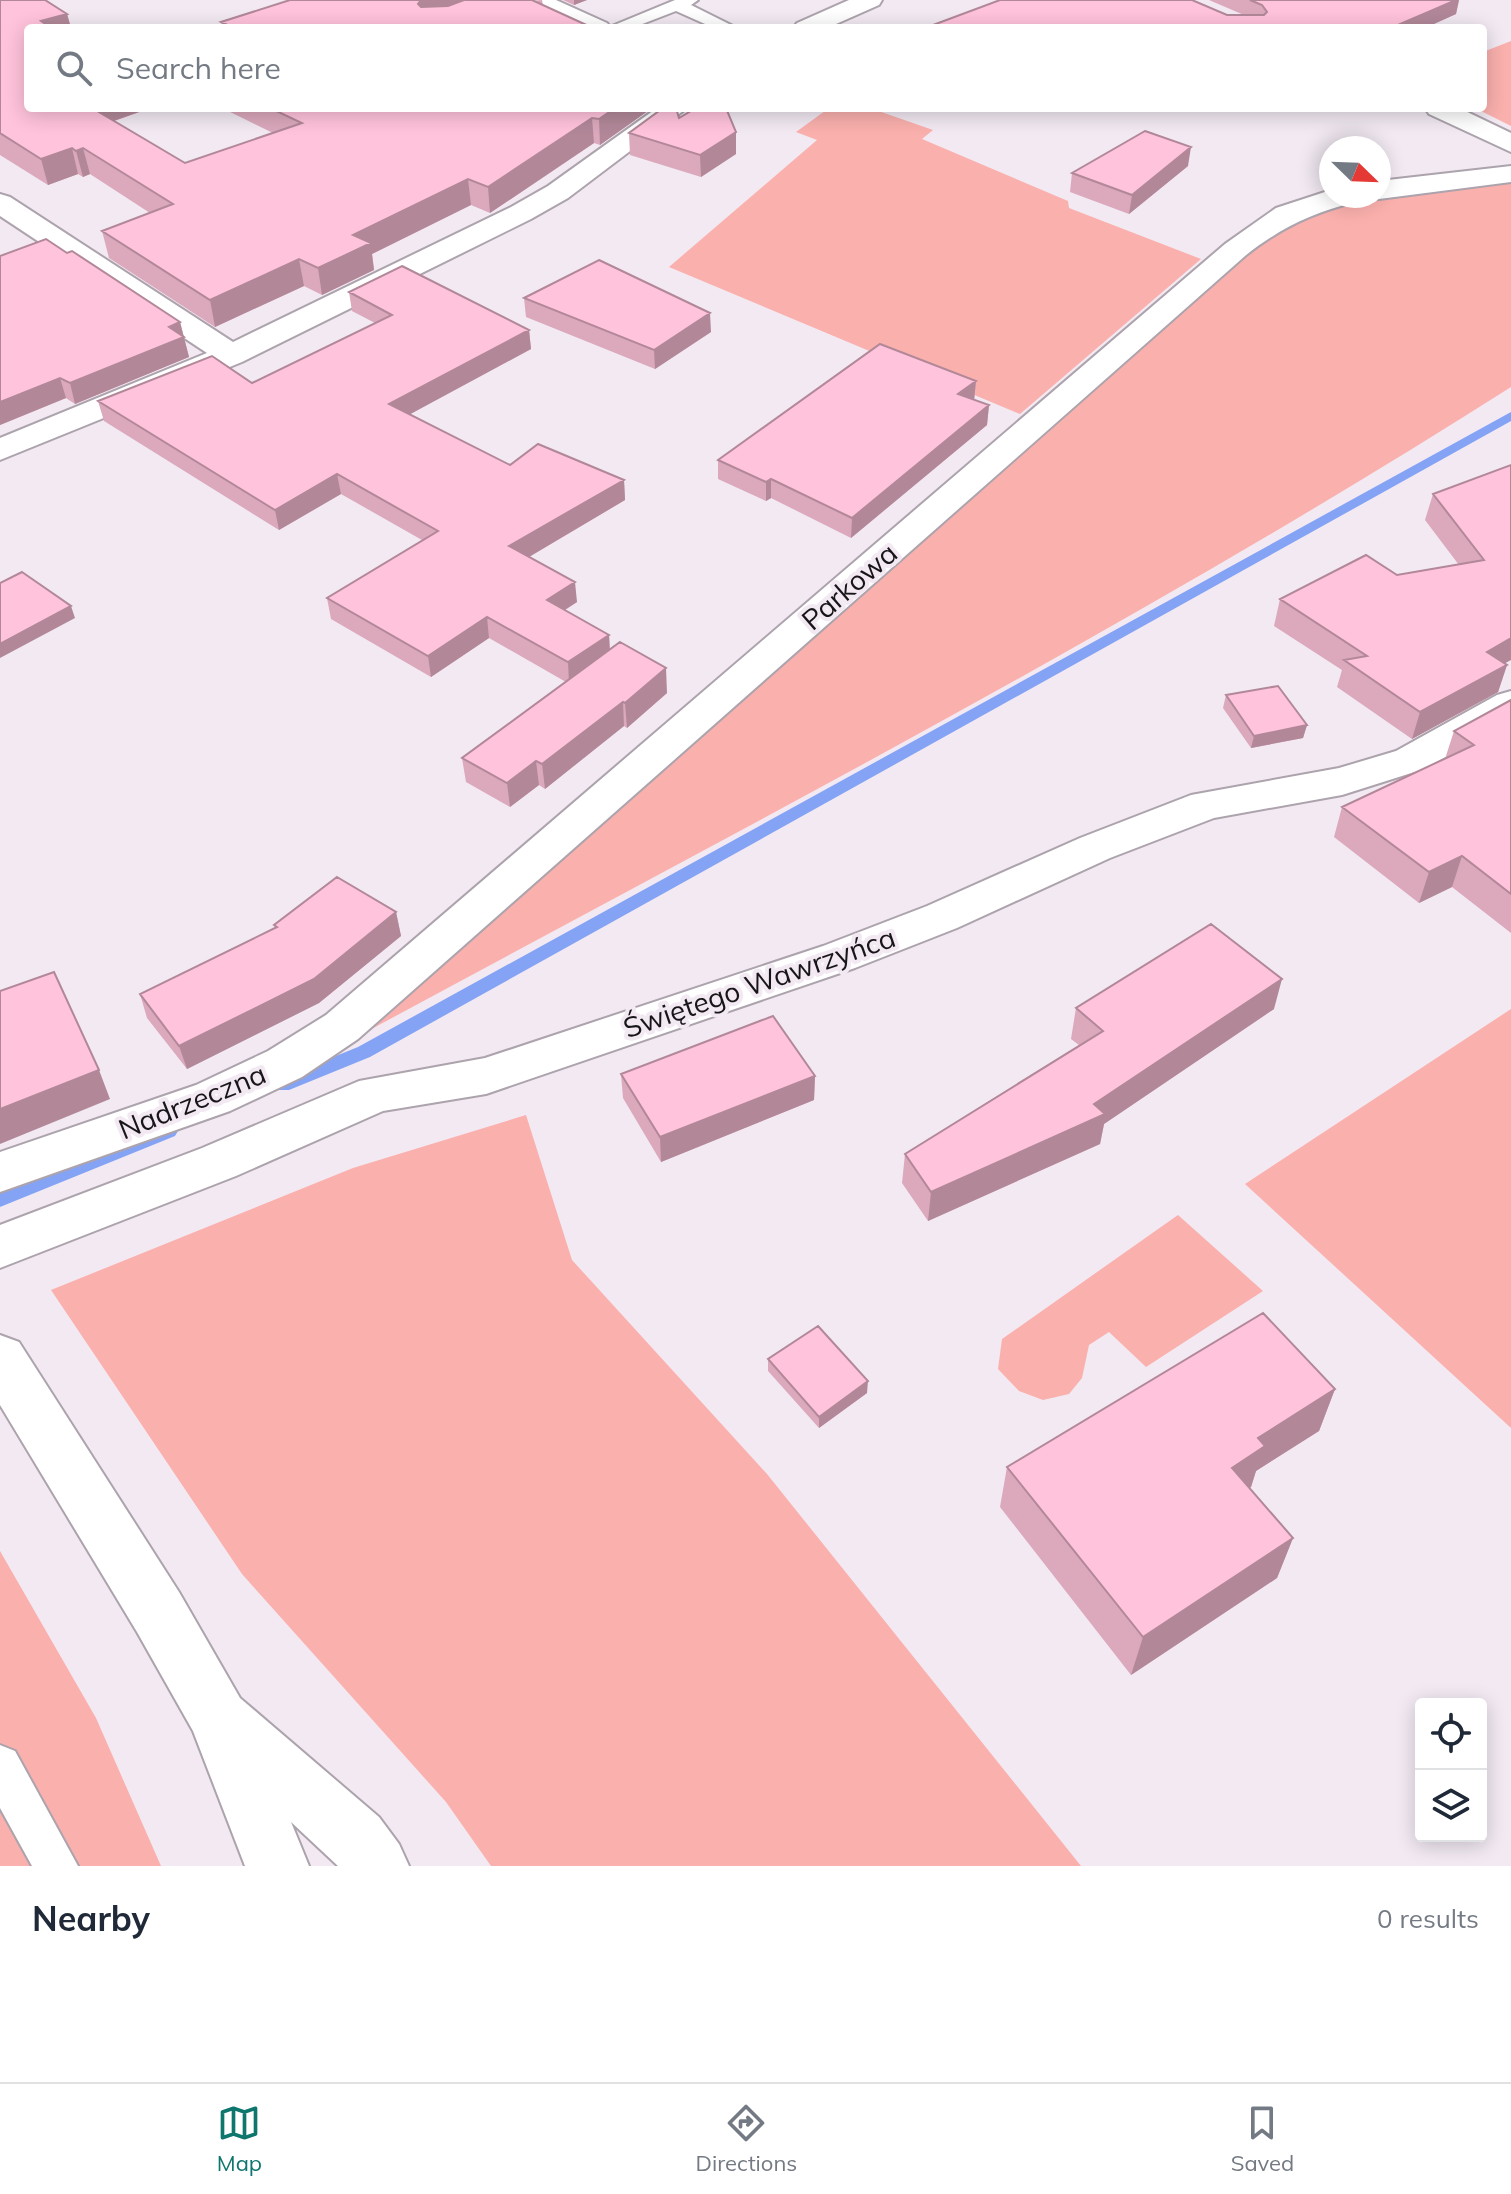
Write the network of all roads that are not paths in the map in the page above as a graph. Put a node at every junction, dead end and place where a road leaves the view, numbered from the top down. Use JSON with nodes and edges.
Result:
{"nodes":[{"id":1,"x":536,"y":0,"type":"edge"},
{"id":2,"x":870,"y":0,"type":"edge"},
{"id":3,"x":683,"y":3,"type":"edge"},
{"id":4,"x":589,"y":24,"type":"edge"},
{"id":5,"x":627,"y":24,"type":"edge"},
{"id":6,"x":721,"y":24,"type":"edge"},
{"id":7,"x":815,"y":24,"type":"edge"},
{"id":8,"x":668,"y":112,"type":"edge"},
{"id":9,"x":1446,"y":112,"type":"edge"},
{"id":10,"x":1511,"y":144,"type":"edge"},
{"id":11,"x":1511,"y":174,"type":"edge"},
{"id":12,"x":1391,"y":189,"type":"edge"},
{"id":13,"x":1319,"y":201,"type":"edge"},
{"id":14,"x":0,"y":203,"type":"edge"},
{"id":15,"x":231,"y":355,"type":"junction"},
{"id":16,"x":0,"y":450,"type":"edge"},
{"id":17,"x":1511,"y":704,"type":"edge"},
{"id":18,"x":370,"y":1004,"type":"joint"},
{"id":19,"x":0,"y":1172,"type":"edge"},
{"id":20,"x":0,"y":1247,"type":"edge"},
{"id":21,"x":0,"y":1358,"type":"edge"},
{"id":22,"x":217,"y":1714,"type":"junction"},
{"id":23,"x":0,"y":1766,"type":"edge"},
{"id":24,"x":56,"y":1866,"type":"edge"},
{"id":25,"x":277,"y":1866,"type":"edge"},
{"id":26,"x":377,"y":1866,"type":"edge"}],
"edges":[{"from":1,"to":4,"type":"street"},
{"from":2,"to":7,"type":"street"},
{"from":3,"to":5,"type":"lane"},
{"from":3,"to":6,"type":"lane"},
{"from":8,"to":15,"type":"street"},
{"from":9,"to":10,"type":"street"},
{"from":11,"to":12,"type":"street"},
{"from":13,"to":18,"type":"street","name":"Parkowa"},
{"from":14,"to":15,"type":"street"},
{"from":15,"to":16,"type":"street"},
{"from":17,"to":20,"type":"street","name":"Świętego Wawrzyńca"},
{"from":18,"to":19,"type":"street","name":"Nadrzeczna"},
{"from":21,"to":22,"type":"street"},
{"from":22,"to":25,"type":"street"},
{"from":22,"to":26,"type":"street"},
{"from":23,"to":24,"type":"lane"}]}
